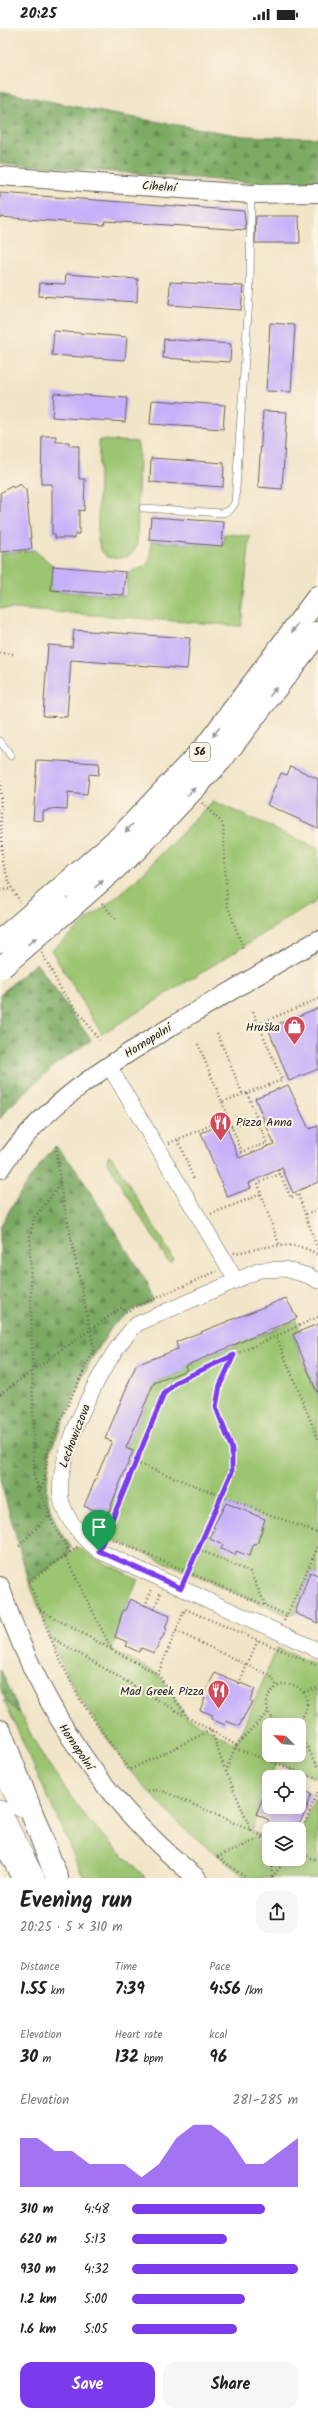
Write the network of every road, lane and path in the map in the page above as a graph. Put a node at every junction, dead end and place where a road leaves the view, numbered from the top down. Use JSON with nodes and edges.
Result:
{"nodes":[{"id":1,"x":0,"y":176,"type":"edge"},
{"id":2,"x":318,"y":193,"type":"edge"},
{"id":3,"x":251,"y":194,"type":"junction"},
{"id":4,"x":142,"y":508,"type":"dead end"},
{"id":5,"x":318,"y":597,"type":"edge"},
{"id":6,"x":318,"y":633,"type":"edge"},
{"id":7,"x":0,"y":653,"type":"edge"},
{"id":8,"x":14,"y":654,"type":"dead end"},
{"id":9,"x":0,"y":741,"type":"edge"},
{"id":10,"x":11,"y":756,"type":"dead end"},
{"id":11,"x":0,"y":781,"type":"edge"},
{"id":12,"x":201,"y":801,"type":"dead end"},
{"id":13,"x":1,"y":860,"type":"edge"},
{"id":14,"x":12,"y":889,"type":"junction"},
{"id":15,"x":0,"y":890,"type":"edge"},
{"id":16,"x":99,"y":899,"type":"dead end"},
{"id":17,"x":20,"y":901,"type":"dead end"},
{"id":18,"x":116,"y":920,"type":"dead end"},
{"id":19,"x":318,"y":940,"type":"edge"},
{"id":20,"x":0,"y":941,"type":"edge"},
{"id":21,"x":41,"y":951,"type":"dead end"},
{"id":22,"x":244,"y":951,"type":"dead end"},
{"id":23,"x":1,"y":967,"type":"edge"},
{"id":24,"x":318,"y":999,"type":"edge"},
{"id":25,"x":253,"y":1011,"type":"dead end"},
{"id":26,"x":258,"y":1024,"type":"junction"},
{"id":27,"x":217,"y":1033,"type":"dead end"},
{"id":28,"x":99,"y":1040,"type":"dead end"},
{"id":29,"x":198,"y":1044,"type":"dead end"},
{"id":30,"x":109,"y":1066,"type":"junction"},
{"id":31,"x":247,"y":1093,"type":"junction"},
{"id":32,"x":244,"y":1095,"type":"junction"},
{"id":33,"x":222,"y":1102,"type":"junction"},
{"id":34,"x":228,"y":1118,"type":"junction"},
{"id":35,"x":256,"y":1118,"type":"junction"},
{"id":36,"x":231,"y":1127,"type":"junction"},
{"id":37,"x":178,"y":1140,"type":"junction"},
{"id":38,"x":56,"y":1146,"type":"dead end"},
{"id":39,"x":157,"y":1148,"type":"junction"},
{"id":40,"x":0,"y":1169,"type":"edge"},
{"id":41,"x":278,"y":1170,"type":"dead end"},
{"id":42,"x":280,"y":1174,"type":"junction"},
{"id":43,"x":60,"y":1185,"type":"junction"},
{"id":44,"x":197,"y":1187,"type":"dead end"},
{"id":45,"x":261,"y":1194,"type":"junction"},
{"id":46,"x":318,"y":1209,"type":"edge"},
{"id":47,"x":306,"y":1214,"type":"junction"},
{"id":48,"x":211,"y":1221,"type":"dead end"},
{"id":49,"x":279,"y":1244,"type":"junction"},
{"id":50,"x":318,"y":1250,"type":"edge"},
{"id":51,"x":318,"y":1255,"type":"edge"},
{"id":52,"x":230,"y":1260,"type":"junction"},
{"id":53,"x":236,"y":1280,"type":"junction"},
{"id":54,"x":318,"y":1281,"type":"edge"},
{"id":55,"x":318,"y":1317,"type":"edge"},
{"id":56,"x":90,"y":1330,"type":"junction"},
{"id":57,"x":276,"y":1336,"type":"junction"},
{"id":58,"x":234,"y":1355,"type":"junction"},
{"id":59,"x":32,"y":1373,"type":"junction"},
{"id":60,"x":0,"y":1394,"type":"edge"},
{"id":61,"x":318,"y":1439,"type":"edge"},
{"id":62,"x":136,"y":1463,"type":"junction"},
{"id":63,"x":39,"y":1492,"type":"junction"},
{"id":64,"x":221,"y":1496,"type":"junction"},
{"id":65,"x":49,"y":1515,"type":"junction"},
{"id":66,"x":318,"y":1533,"type":"edge"},
{"id":67,"x":106,"y":1536,"type":"junction"},
{"id":68,"x":19,"y":1546,"type":"dead end"},
{"id":69,"x":318,"y":1547,"type":"edge"},
{"id":70,"x":198,"y":1549,"type":"junction"},
{"id":71,"x":84,"y":1551,"type":"dead end"},
{"id":72,"x":99,"y":1551,"type":"junction"},
{"id":73,"x":70,"y":1552,"type":"junction"},
{"id":74,"x":65,"y":1556,"type":"junction"},
{"id":75,"x":188,"y":1573,"type":"junction"},
{"id":76,"x":0,"y":1586,"type":"edge"},
{"id":77,"x":162,"y":1590,"type":"junction"},
{"id":78,"x":175,"y":1590,"type":"junction"},
{"id":79,"x":187,"y":1605,"type":"dead end"},
{"id":80,"x":145,"y":1606,"type":"dead end"},
{"id":81,"x":266,"y":1606,"type":"junction"},
{"id":82,"x":154,"y":1609,"type":"dead end"},
{"id":83,"x":185,"y":1609,"type":"junction"},
{"id":84,"x":40,"y":1610,"type":"junction"},
{"id":85,"x":286,"y":1615,"type":"junction"},
{"id":86,"x":176,"y":1630,"type":"junction"},
{"id":87,"x":278,"y":1632,"type":"junction"},
{"id":88,"x":50,"y":1637,"type":"junction"},
{"id":89,"x":258,"y":1640,"type":"junction"},
{"id":90,"x":112,"y":1650,"type":"junction"},
{"id":91,"x":318,"y":1650,"type":"edge"},
{"id":92,"x":247,"y":1665,"type":"junction"},
{"id":93,"x":318,"y":1666,"type":"edge"},
{"id":94,"x":158,"y":1674,"type":"junction"},
{"id":95,"x":239,"y":1684,"type":"dead end"},
{"id":96,"x":277,"y":1686,"type":"junction"},
{"id":97,"x":318,"y":1688,"type":"edge"},
{"id":98,"x":304,"y":1692,"type":"junction"},
{"id":99,"x":268,"y":1712,"type":"junction"},
{"id":100,"x":187,"y":1717,"type":"junction"},
{"id":101,"x":274,"y":1718,"type":"edge"},
{"id":102,"x":302,"y":1718,"type":"edge"},
{"id":103,"x":211,"y":1730,"type":"junction"},
{"id":104,"x":0,"y":1732,"type":"edge"},
{"id":105,"x":235,"y":1746,"type":"junction"},
{"id":106,"x":306,"y":1746,"type":"edge"},
{"id":107,"x":0,"y":1766,"type":"edge"},
{"id":108,"x":318,"y":1766,"type":"edge"},
{"id":109,"x":292,"y":1769,"type":"edge"},
{"id":110,"x":226,"y":1771,"type":"junction"},
{"id":111,"x":306,"y":1774,"type":"edge"},
{"id":112,"x":318,"y":1779,"type":"edge"},
{"id":113,"x":148,"y":1791,"type":"dead end"},
{"id":114,"x":318,"y":1791,"type":"edge"},
{"id":115,"x":0,"y":1811,"type":"edge"},
{"id":116,"x":305,"y":1822,"type":"edge"},
{"id":117,"x":251,"y":1831,"type":"junction"},
{"id":118,"x":0,"y":1832,"type":"edge"},
{"id":119,"x":262,"y":1836,"type":"edge"},
{"id":120,"x":262,"y":1838,"type":"edge"},
{"id":121,"x":306,"y":1855,"type":"edge"},
{"id":122,"x":318,"y":1861,"type":"edge"},
{"id":123,"x":271,"y":1866,"type":"edge"},
{"id":124,"x":281,"y":1866,"type":"edge"},
{"id":125,"x":23,"y":1878,"type":"edge"},
{"id":126,"x":34,"y":1878,"type":"edge"},
{"id":127,"x":57,"y":1878,"type":"edge"},
{"id":128,"x":197,"y":1878,"type":"edge"},
{"id":129,"x":246,"y":1878,"type":"edge"},
{"id":130,"x":272,"y":1878,"type":"edge"}],
"edges":[{"from":1,"to":3,"type":"street","name":"Cihelní"},
{"from":2,"to":3,"type":"street","name":"Cihelní"},
{"from":3,"to":4,"type":"lane"},
{"from":5,"to":20,"type":"highway","number":"56","one_way":true,"bridge":true},
{"from":23,"to":6,"type":"highway","number":"56","one_way":true,"bridge":true},
{"from":7,"to":8,"type":"path"},
{"from":9,"to":10,"type":"lane"},
{"from":11,"to":13,"type":"path"},
{"from":12,"to":22,"type":"path"},
{"from":13,"to":14,"type":"path"},
{"from":14,"to":15,"type":"path"},
{"from":14,"to":17,"type":"path"},
{"from":16,"to":18,"type":"path"},
{"from":19,"to":30,"type":"street","name":"Hornopolní"},
{"from":21,"to":28,"type":"path"},
{"from":24,"to":26,"type":"path"},
{"from":25,"to":26,"type":"path"},
{"from":26,"to":31,"type":"path"},
{"from":27,"to":32,"type":"path"},
{"from":29,"to":33,"type":"path"},
{"from":30,"to":39,"type":"street"},
{"from":30,"to":40,"type":"street","name":"Hornopolní"},
{"from":31,"to":32,"type":"path"},
{"from":31,"to":35,"type":"path"},
{"from":32,"to":33,"type":"path"},
{"from":33,"to":34,"type":"path"},
{"from":34,"to":36,"type":"path"},
{"from":34,"to":37,"type":"path"},
{"from":35,"to":36,"type":"path"},
{"from":35,"to":36,"type":"path"},
{"from":37,"to":39,"type":"path"},
{"from":37,"to":44,"type":"path"},
{"from":38,"to":43,"type":"path"},
{"from":39,"to":52,"type":"street"},
{"from":41,"to":42,"type":"path"},
{"from":42,"to":45,"type":"path"},
{"from":42,"to":47,"type":"path"},
{"from":43,"to":56,"type":"path"},
{"from":43,"to":59,"type":"path"},
{"from":45,"to":48,"type":"path"},
{"from":45,"to":49,"type":"path"},
{"from":46,"to":47,"type":"path"},
{"from":47,"to":50,"type":"path"},
{"from":49,"to":51,"type":"path"},
{"from":49,"to":52,"type":"path"},
{"from":52,"to":53,"type":"street"},
{"from":52,"to":56,"type":"path"},
{"from":53,"to":54,"type":"street","name":"Lechowiczova"},
{"from":53,"to":72,"type":"street","name":"Lechowiczova"},
{"from":55,"to":57,"type":"path"},
{"from":56,"to":59,"type":"path"},
{"from":56,"to":63,"type":"path"},
{"from":57,"to":58,"type":"path"},
{"from":57,"to":61,"type":"path"},
{"from":58,"to":62,"type":"path"},
{"from":58,"to":64,"type":"path"},
{"from":59,"to":60,"type":"path"},
{"from":59,"to":63,"type":"path"},
{"from":62,"to":64,"type":"path"},
{"from":62,"to":67,"type":"path"},
{"from":63,"to":65,"type":"path"},
{"from":64,"to":66,"type":"path"},
{"from":64,"to":70,"type":"path"},
{"from":65,"to":68,"type":"path"},
{"from":65,"to":73,"type":"path"},
{"from":67,"to":72,"type":"path"},
{"from":67,"to":75,"type":"path"},
{"from":69,"to":85,"type":"path"},
{"from":70,"to":75,"type":"path"},
{"from":70,"to":81,"type":"path"},
{"from":71,"to":73,"type":"path"},
{"from":72,"to":78,"type":"street","name":"Lechowiczova"},
{"from":73,"to":74,"type":"path"},
{"from":74,"to":84,"type":"path"},
{"from":74,"to":90,"type":"path"},
{"from":75,"to":78,"type":"path"},
{"from":75,"to":81,"type":"path"},
{"from":76,"to":128,"type":"street","name":"Hornopolní"},
{"from":77,"to":78,"type":"path"},
{"from":77,"to":80,"type":"path"},
{"from":77,"to":82,"type":"path"},
{"from":78,"to":87,"type":"street","name":"Lechowiczova"},
{"from":79,"to":83,"type":"path"},
{"from":81,"to":85,"type":"path"},
{"from":83,"to":86,"type":"path"},
{"from":83,"to":89,"type":"path"},
{"from":84,"to":88,"type":"path"},
{"from":84,"to":90,"type":"path"},
{"from":85,"to":87,"type":"path"},
{"from":86,"to":92,"type":"path"},
{"from":86,"to":94,"type":"path"},
{"from":87,"to":91,"type":"street","name":"Lechowiczova"},
{"from":88,"to":100,"type":"path"},
{"from":88,"to":103,"type":"path"},
{"from":89,"to":92,"type":"path"},
{"from":89,"to":93,"type":"path"},
{"from":90,"to":94,"type":"path"},
{"from":92,"to":95,"type":"path"},
{"from":92,"to":96,"type":"path"},
{"from":94,"to":100,"type":"path"},
{"from":96,"to":98,"type":"path"},
{"from":96,"to":99,"type":"path"},
{"from":97,"to":98,"type":"path"},
{"from":98,"to":102,"type":"path"},
{"from":99,"to":101,"type":"path"},
{"from":99,"to":105,"type":"path"},
{"from":100,"to":103,"type":"path"},
{"from":103,"to":105,"type":"path"},
{"from":103,"to":110,"type":"path"},
{"from":104,"to":127,"type":"highway"},
{"from":105,"to":109,"type":"path"},
{"from":105,"to":110,"type":"path"},
{"from":106,"to":108,"type":"path"},
{"from":107,"to":127,"type":"main road"},
{"from":110,"to":117,"type":"path"},
{"from":111,"to":112,"type":"path"},
{"from":113,"to":117,"type":"path"},
{"from":114,"to":116,"type":"path"},
{"from":115,"to":126,"type":"main road"},
{"from":117,"to":119,"type":"path"},
{"from":118,"to":125,"type":"highway"},
{"from":120,"to":129,"type":"path"},
{"from":121,"to":122,"type":"path"},
{"from":123,"to":130,"type":"path"},
{"from":124,"to":130,"type":"path"}]}
